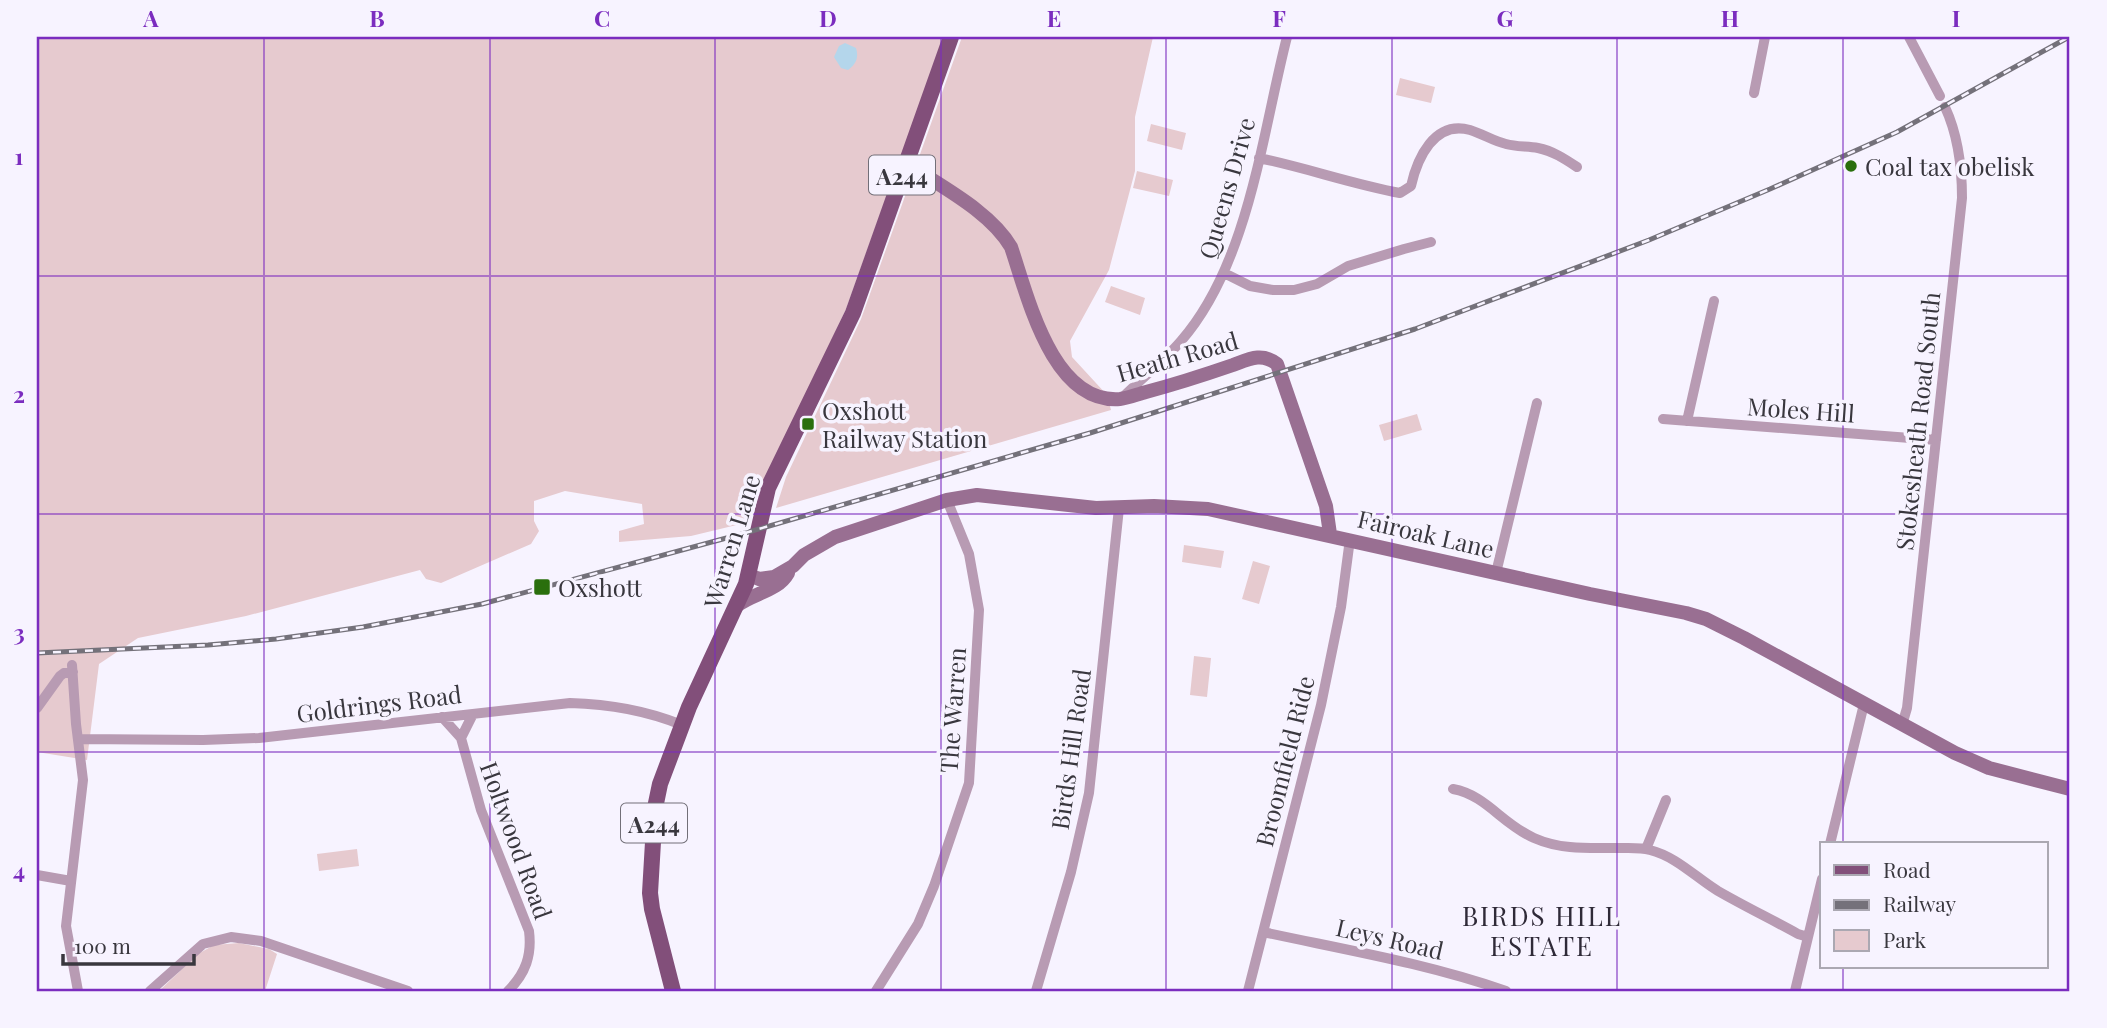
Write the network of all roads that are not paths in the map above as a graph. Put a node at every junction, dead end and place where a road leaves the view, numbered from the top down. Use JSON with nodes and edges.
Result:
{"nodes":[{"id":1,"x":951,"y":37,"type":"edge"},
{"id":2,"x":1287,"y":37,"type":"edge"},
{"id":3,"x":1765,"y":37,"type":"edge"},
{"id":4,"x":1909,"y":37,"type":"edge"},
{"id":5,"x":1938,"y":91,"type":"dead end"},
{"id":6,"x":1754,"y":93,"type":"dead end"},
{"id":7,"x":1945,"y":107,"type":"dead end"},
{"id":8,"x":1259,"y":158,"type":"junction"},
{"id":9,"x":906,"y":163,"type":"junction"},
{"id":10,"x":1577,"y":167,"type":"dead end"},
{"id":11,"x":1431,"y":242,"type":"dead end"},
{"id":12,"x":1224,"y":273,"type":"junction"},
{"id":13,"x":1714,"y":301,"type":"dead end"},
{"id":14,"x":1121,"y":399,"type":"junction"},
{"id":15,"x":1537,"y":403,"type":"dead end"},
{"id":16,"x":1663,"y":419,"type":"dead end"},
{"id":17,"x":1687,"y":421,"type":"junction"},
{"id":18,"x":1936,"y":440,"type":"junction"},
{"id":19,"x":947,"y":500,"type":"junction"},
{"id":20,"x":1119,"y":508,"type":"junction"},
{"id":21,"x":1329,"y":534,"type":"junction"},
{"id":22,"x":1350,"y":539,"type":"junction"},
{"id":23,"x":793,"y":566,"type":"junction"},
{"id":24,"x":1496,"y":573,"type":"junction"},
{"id":25,"x":749,"y":575,"type":"junction"},
{"id":26,"x":738,"y":605,"type":"junction"},
{"id":27,"x":1864,"y":704,"type":"junction"},
{"id":28,"x":37,"y":708,"type":"edge"},
{"id":29,"x":473,"y":714,"type":"junction"},
{"id":30,"x":442,"y":717,"type":"junction"},
{"id":31,"x":682,"y":724,"type":"junction"},
{"id":32,"x":1902,"y":725,"type":"junction"},
{"id":33,"x":461,"y":738,"type":"junction"},
{"id":34,"x":78,"y":740,"type":"junction"},
{"id":35,"x":1453,"y":789,"type":"dead end"},
{"id":36,"x":2070,"y":789,"type":"edge"},
{"id":37,"x":1666,"y":800,"type":"dead end"},
{"id":38,"x":1830,"y":842,"type":"edge"},
{"id":39,"x":1646,"y":849,"type":"junction"},
{"id":40,"x":37,"y":875,"type":"edge"},
{"id":41,"x":71,"y":881,"type":"junction"},
{"id":42,"x":1820,"y":887,"type":"edge"},
{"id":43,"x":1263,"y":932,"type":"junction"},
{"id":44,"x":1808,"y":937,"type":"junction"},
{"id":45,"x":78,"y":991,"type":"edge"},
{"id":46,"x":149,"y":991,"type":"edge"},
{"id":47,"x":408,"y":991,"type":"edge"},
{"id":48,"x":509,"y":991,"type":"edge"},
{"id":49,"x":673,"y":991,"type":"edge"},
{"id":50,"x":876,"y":991,"type":"edge"},
{"id":51,"x":1036,"y":991,"type":"edge"},
{"id":52,"x":1248,"y":991,"type":"edge"},
{"id":53,"x":1506,"y":991,"type":"edge"},
{"id":54,"x":1795,"y":991,"type":"edge"}],
"edges":[{"from":1,"to":9,"type":"main road","name":"Warren Lane","number":"A244"},
{"from":2,"to":8,"type":"street","name":"Queens Drive"},
{"from":3,"to":6,"type":"street"},
{"from":4,"to":5,"type":"street"},
{"from":7,"to":18,"type":"street","name":"Stokesheath Road South"},
{"from":8,"to":10,"type":"street"},
{"from":8,"to":12,"type":"street","name":"Queens Drive"},
{"from":9,"to":14,"type":"main road","name":"Heath Road"},
{"from":9,"to":25,"type":"main road","name":"Warren Lane","number":"A244"},
{"from":11,"to":12,"type":"street"},
{"from":12,"to":14,"type":"street","name":"Queens Drive"},
{"from":13,"to":17,"type":"street"},
{"from":14,"to":21,"type":"main road","name":"Heath Road"},
{"from":15,"to":24,"type":"street"},
{"from":16,"to":17,"type":"street","name":"Moles Hill"},
{"from":17,"to":18,"type":"street","name":"Moles Hill"},
{"from":18,"to":32,"type":"street","name":"Stokesheath Road South"},
{"from":19,"to":20,"type":"main road","name":"Fairoak Lane"},
{"from":19,"to":23,"type":"main road","name":"Fairoak Lane"},
{"from":19,"to":50,"type":"street","name":"The Warren"},
{"from":20,"to":21,"type":"main road","name":"Fairoak Lane"},
{"from":20,"to":51,"type":"street","name":"Birds Hill Road"},
{"from":21,"to":22,"type":"main road","name":"Fairoak Lane"},
{"from":22,"to":24,"type":"main road","name":"Fairoak Lane"},
{"from":22,"to":43,"type":"street","name":"Broomfield Ride"},
{"from":23,"to":25,"type":"main road","name":"Fairoak Lane"},
{"from":23,"to":26,"type":"main road"},
{"from":24,"to":27,"type":"main road","name":"Fairoak Lane"},
{"from":25,"to":26,"type":"main road","name":"Warren Lane","number":"A244"},
{"from":26,"to":31,"type":"main road","name":"Warren Lane","number":"A244"},
{"from":27,"to":32,"type":"main road","name":"Fairoak Lane"},
{"from":27,"to":38,"type":"street"},
{"from":28,"to":34,"type":"street"},
{"from":29,"to":30,"type":"street","name":"Goldrings Road"},
{"from":29,"to":31,"type":"street","name":"Goldrings Road"},
{"from":29,"to":33,"type":"street","name":"Holtwood Road"},
{"from":30,"to":33,"type":"street","name":"Holtwood Road"},
{"from":30,"to":34,"type":"street","name":"Goldrings Road"},
{"from":31,"to":49,"type":"main road","name":"Warren Lane","number":"A244"},
{"from":32,"to":36,"type":"main road","name":"Fairoak Lane"},
{"from":33,"to":48,"type":"street","name":"Holtwood Road"},
{"from":34,"to":41,"type":"street"},
{"from":35,"to":39,"type":"street"},
{"from":37,"to":39,"type":"street"},
{"from":39,"to":44,"type":"street"},
{"from":40,"to":41,"type":"street"},
{"from":41,"to":45,"type":"street"},
{"from":42,"to":44,"type":"street"},
{"from":43,"to":52,"type":"street","name":"Broomfield Ride"},
{"from":43,"to":53,"type":"street","name":"Leys Road"},
{"from":44,"to":54,"type":"street"},
{"from":46,"to":47,"type":"street"}]}
